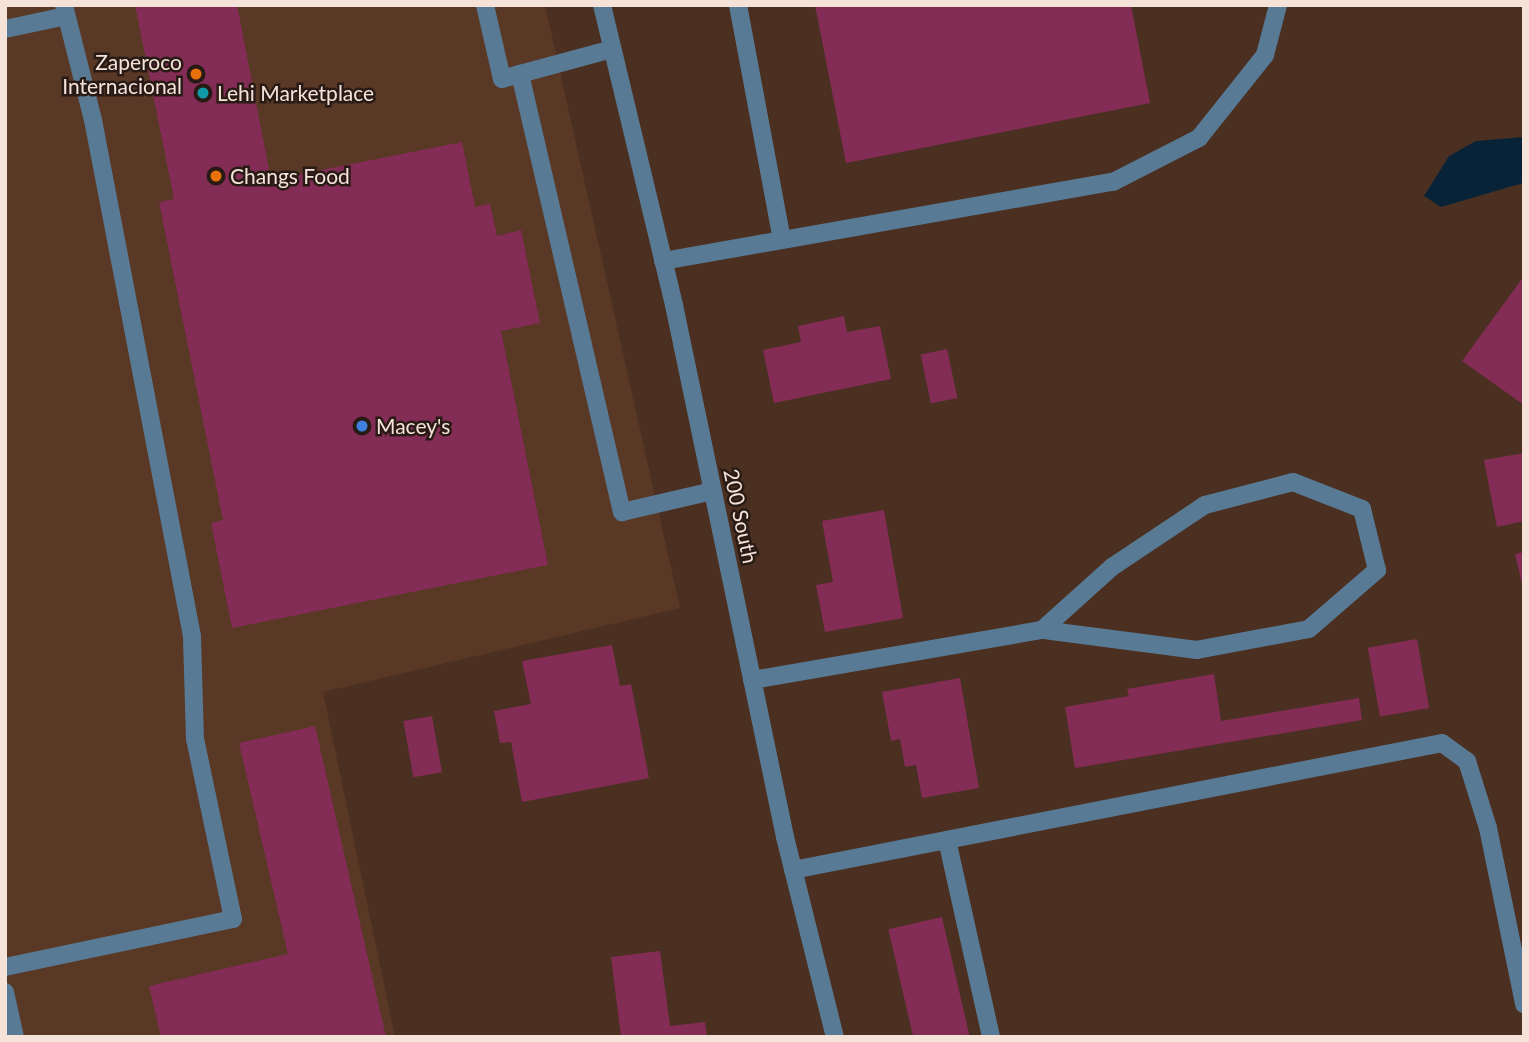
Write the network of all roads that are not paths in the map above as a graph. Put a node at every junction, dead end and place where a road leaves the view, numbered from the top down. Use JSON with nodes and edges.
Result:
{"nodes":[{"id":1,"x":485,"y":5,"type":"edge"},
{"id":2,"x":602,"y":5,"type":"edge"},
{"id":3,"x":738,"y":5,"type":"edge"},
{"id":4,"x":1278,"y":5,"type":"edge"},
{"id":5,"x":65,"y":11,"type":"edge"},
{"id":6,"x":5,"y":29,"type":"edge"},
{"id":7,"x":612,"y":49,"type":"junction"},
{"id":8,"x":520,"y":74,"type":"junction"},
{"id":9,"x":782,"y":240,"type":"junction"},
{"id":10,"x":663,"y":261,"type":"junction"},
{"id":11,"x":712,"y":491,"type":"junction"},
{"id":12,"x":1042,"y":630,"type":"junction"},
{"id":13,"x":752,"y":680,"type":"junction"},
{"id":14,"x":947,"y":840,"type":"junction"},
{"id":15,"x":793,"y":870,"type":"junction"},
{"id":16,"x":5,"y":967,"type":"edge"},
{"id":17,"x":5,"y":992,"type":"edge"},
{"id":18,"x":1524,"y":1004,"type":"edge"},
{"id":19,"x":15,"y":1037,"type":"edge"},
{"id":20,"x":835,"y":1037,"type":"edge"},
{"id":21,"x":991,"y":1037,"type":"edge"}],
"edges":[{"from":1,"to":8,"type":"street"},
{"from":2,"to":7,"type":"street","name":"200 South"},
{"from":3,"to":9,"type":"street"},
{"from":4,"to":9,"type":"street"},
{"from":5,"to":6,"type":"street"},
{"from":5,"to":16,"type":"street"},
{"from":7,"to":8,"type":"street"},
{"from":7,"to":10,"type":"street","name":"200 South"},
{"from":8,"to":11,"type":"street"},
{"from":9,"to":10,"type":"street"},
{"from":10,"to":11,"type":"street","name":"200 South"},
{"from":11,"to":13,"type":"street","name":"200 South"},
{"from":12,"to":12,"type":"street"},
{"from":12,"to":13,"type":"street"},
{"from":13,"to":15,"type":"street","name":"200 South"},
{"from":14,"to":15,"type":"street"},
{"from":14,"to":18,"type":"street"},
{"from":14,"to":21,"type":"street"},
{"from":15,"to":20,"type":"street","name":"200 South"},
{"from":17,"to":19,"type":"street"}]}
